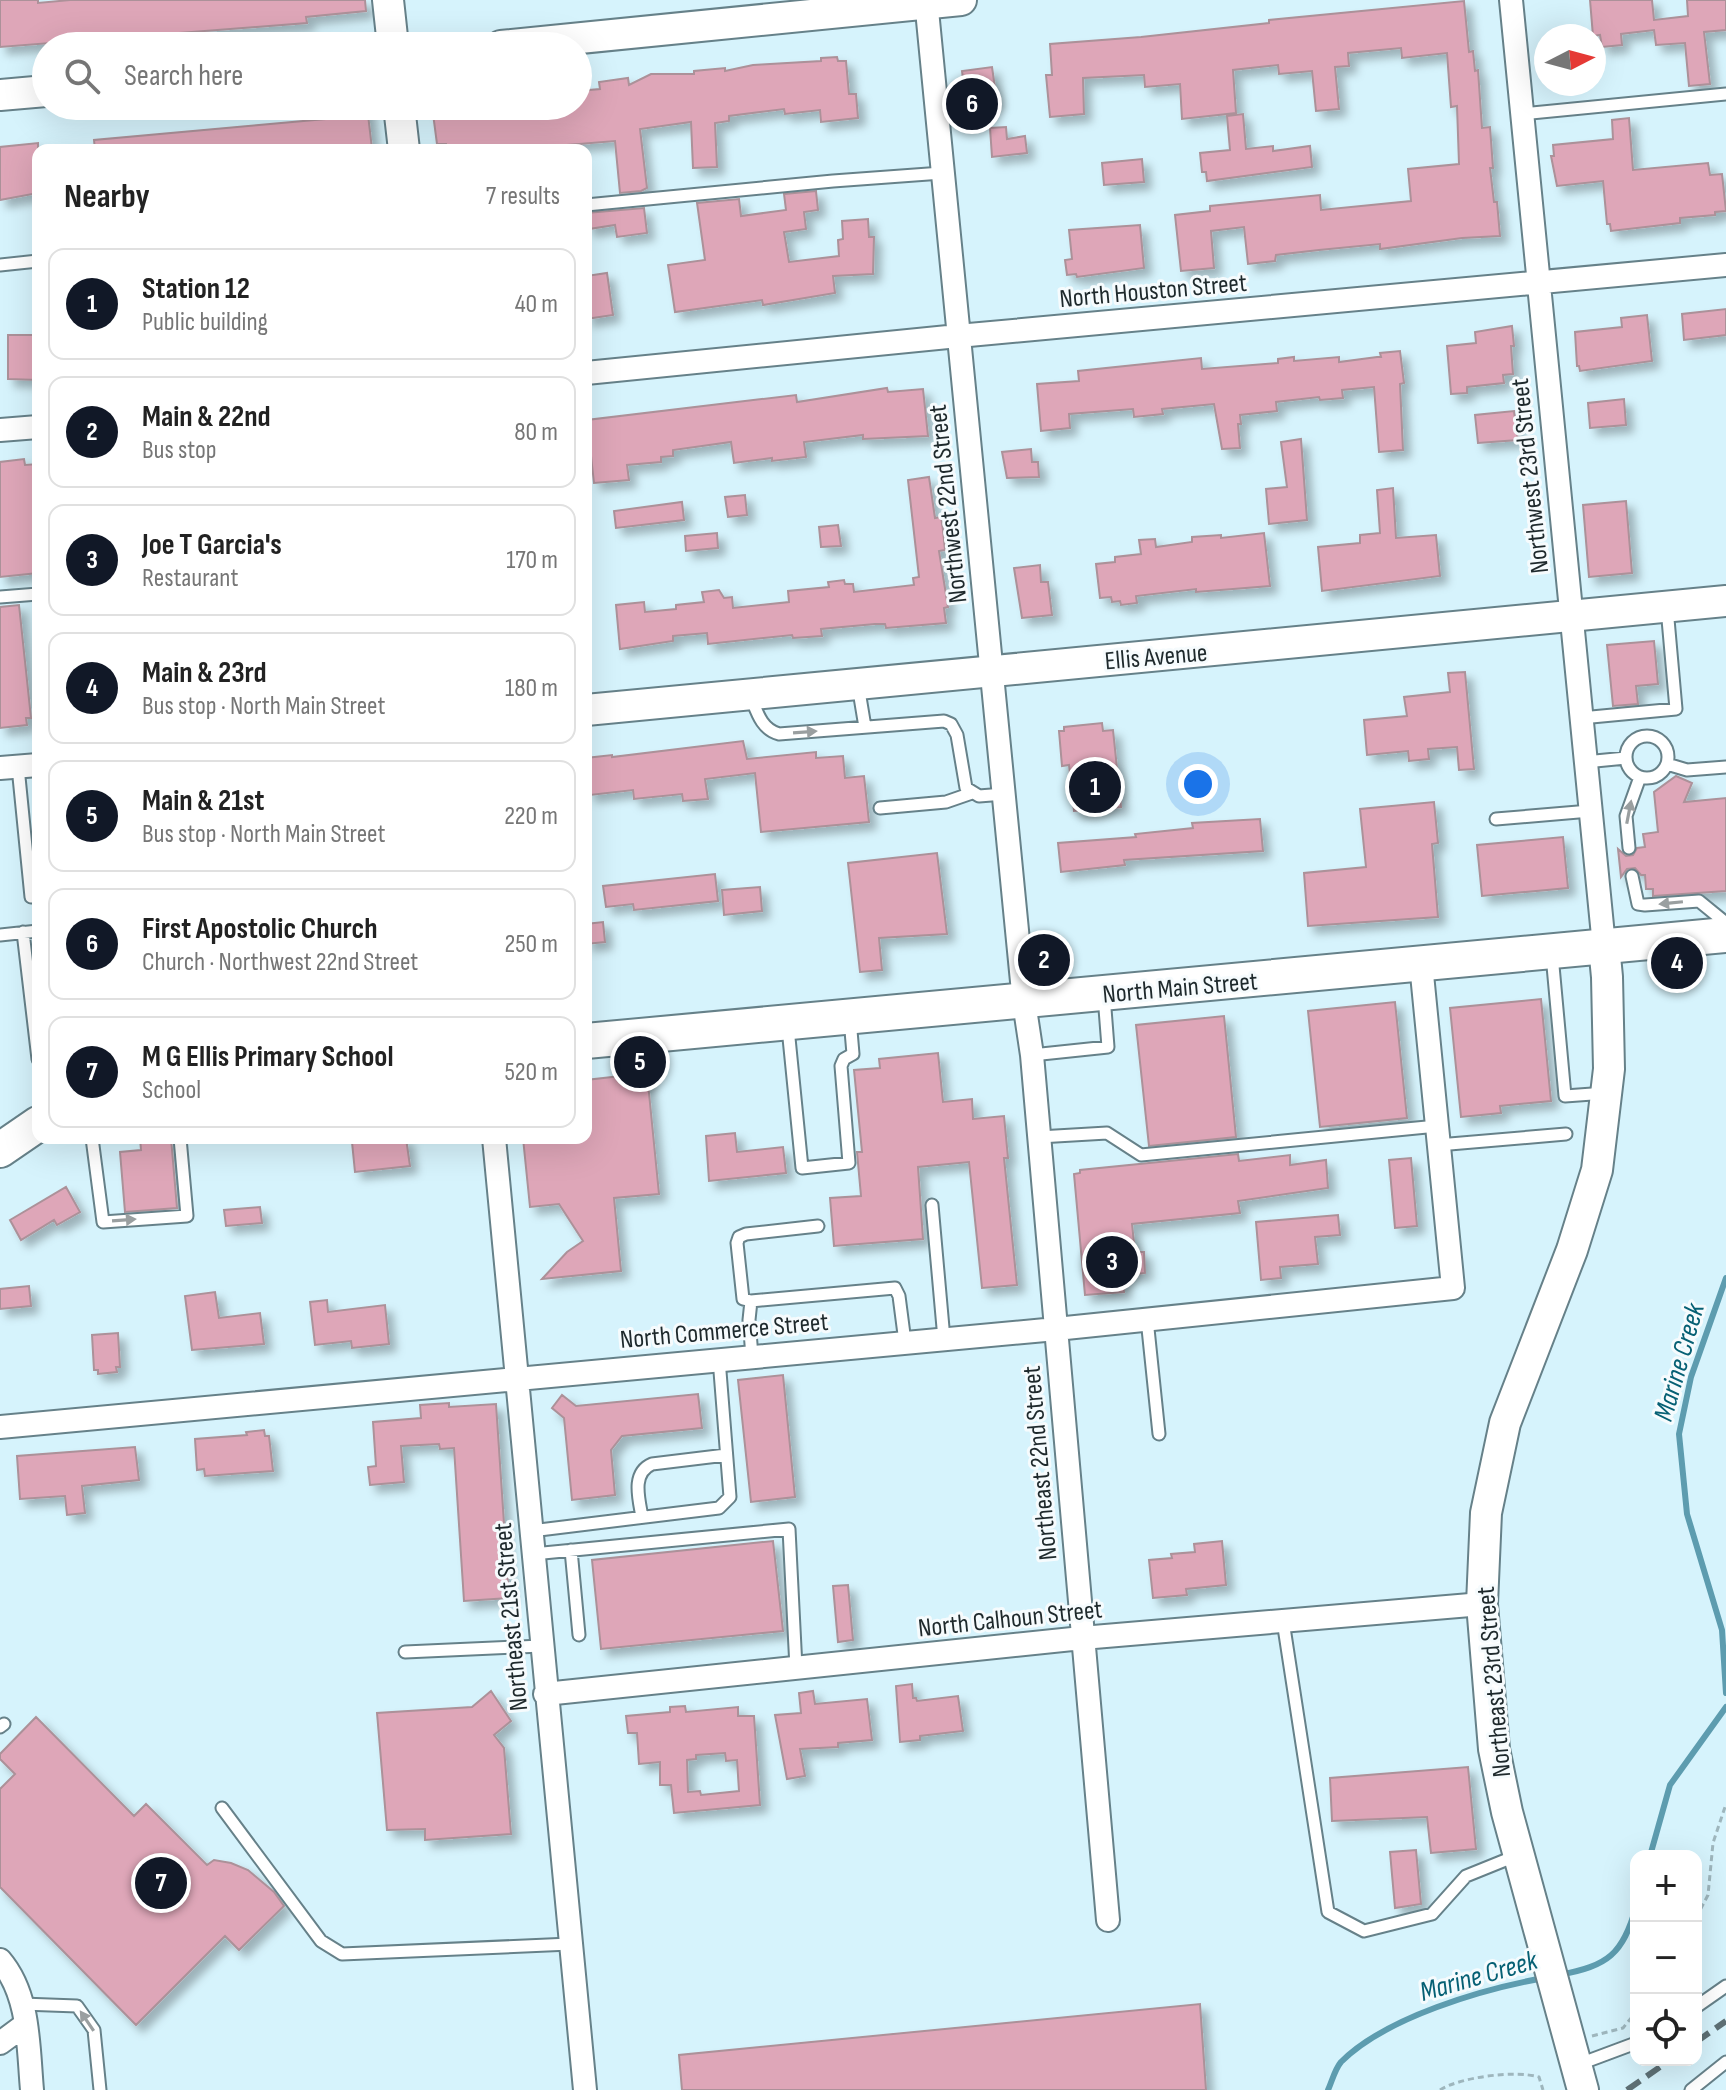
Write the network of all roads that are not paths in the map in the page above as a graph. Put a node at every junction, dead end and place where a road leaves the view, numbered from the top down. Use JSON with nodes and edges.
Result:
{"nodes":[{"id":1,"x":388,"y":0,"type":"edge"},
{"id":2,"x":961,"y":0,"type":"edge"},
{"id":3,"x":1511,"y":0,"type":"edge"},
{"id":4,"x":926,"y":2,"type":"edge"},
{"id":5,"x":391,"y":32,"type":"edge"},
{"id":6,"x":592,"y":37,"type":"edge"},
{"id":7,"x":32,"y":92,"type":"edge"},
{"id":8,"x":1726,"y":94,"type":"edge"},
{"id":9,"x":0,"y":95,"type":"edge"},
{"id":10,"x":1521,"y":114,"type":"junction"},
{"id":11,"x":401,"y":120,"type":"edge"},
{"id":12,"x":403,"y":144,"type":"edge"},
{"id":13,"x":942,"y":173,"type":"junction"},
{"id":14,"x":592,"y":204,"type":"edge"},
{"id":15,"x":32,"y":262,"type":"edge"},
{"id":16,"x":0,"y":265,"type":"edge"},
{"id":17,"x":1726,"y":265,"type":"edge"},
{"id":18,"x":1537,"y":283,"type":"junction"},
{"id":19,"x":958,"y":336,"type":"junction"},
{"id":20,"x":592,"y":372,"type":"edge"},
{"id":21,"x":32,"y":427,"type":"edge"},
{"id":22,"x":0,"y":430,"type":"edge"},
{"id":23,"x":32,"y":594,"type":"edge"},
{"id":24,"x":0,"y":597,"type":"edge"},
{"id":25,"x":1726,"y":601,"type":"edge"},
{"id":26,"x":1667,"y":607,"type":"junction"},
{"id":27,"x":1571,"y":616,"type":"junction"},
{"id":28,"x":992,"y":671,"type":"junction"},
{"id":29,"x":858,"y":684,"type":"junction"},
{"id":30,"x":750,"y":694,"type":"junction"},
{"id":31,"x":592,"y":709,"type":"edge"},
{"id":32,"x":1581,"y":718,"type":"junction"},
{"id":33,"x":865,"y":727,"type":"junction"},
{"id":34,"x":1626,"y":758,"type":"junction"},
{"id":35,"x":1585,"y":762,"type":"junction"},
{"id":36,"x":1667,"y":764,"type":"junction"},
{"id":37,"x":19,"y":767,"type":"edge"},
{"id":38,"x":1726,"y":767,"type":"edge"},
{"id":39,"x":1640,"y":777,"type":"junction"},
{"id":40,"x":972,"y":793,"type":"junction"},
{"id":41,"x":1004,"y":794,"type":"junction"},
{"id":42,"x":880,"y":808,"type":"dead end"},
{"id":43,"x":1590,"y":811,"type":"junction"},
{"id":44,"x":1496,"y":819,"type":"dead end"},
{"id":45,"x":1629,"y":848,"type":"dead end"},
{"id":46,"x":1632,"y":876,"type":"dead end"},
{"id":47,"x":31,"y":897,"type":"dead end"},
{"id":48,"x":1726,"y":923,"type":"edge"},
{"id":49,"x":32,"y":931,"type":"edge"},
{"id":50,"x":23,"y":932,"type":"junction"},
{"id":51,"x":0,"y":935,"type":"edge"},
{"id":52,"x":1726,"y":935,"type":"edge"},
{"id":53,"x":1604,"y":946,"type":"junction"},
{"id":54,"x":1552,"y":952,"type":"junction"},
{"id":55,"x":1421,"y":964,"type":"junction"},
{"id":56,"x":1104,"y":994,"type":"junction"},
{"id":57,"x":1024,"y":1002,"type":"junction"},
{"id":58,"x":32,"y":1008,"type":"edge"},
{"id":59,"x":850,"y":1017,"type":"junction"},
{"id":60,"x":787,"y":1023,"type":"junction"},
{"id":61,"x":592,"y":1040,"type":"edge"},
{"id":62,"x":1032,"y":1055,"type":"junction"},
{"id":63,"x":1607,"y":1093,"type":"junction"},
{"id":64,"x":0,"y":1125,"type":"edge"},
{"id":65,"x":32,"y":1125,"type":"edge"},
{"id":66,"x":32,"y":1128,"type":"edge"},
{"id":67,"x":1566,"y":1134,"type":"dead end"},
{"id":68,"x":1438,"y":1136,"type":"junction"},
{"id":69,"x":1039,"y":1137,"type":"junction"},
{"id":70,"x":93,"y":1144,"type":"edge"},
{"id":71,"x":181,"y":1144,"type":"edge"},
{"id":72,"x":495,"y":1144,"type":"edge"},
{"id":73,"x":0,"y":1150,"type":"edge"},
{"id":74,"x":932,"y":1205,"type":"dead end"},
{"id":75,"x":818,"y":1226,"type":"dead end"},
{"id":76,"x":751,"y":1301,"type":"junction"},
{"id":77,"x":1147,"y":1319,"type":"junction"},
{"id":78,"x":1056,"y":1329,"type":"junction"},
{"id":79,"x":944,"y":1339,"type":"junction"},
{"id":80,"x":905,"y":1342,"type":"junction"},
{"id":81,"x":752,"y":1356,"type":"junction"},
{"id":82,"x":719,"y":1359,"type":"junction"},
{"id":83,"x":517,"y":1377,"type":"junction"},
{"id":84,"x":0,"y":1427,"type":"edge"},
{"id":85,"x":1159,"y":1434,"type":"dead end"},
{"id":86,"x":726,"y":1455,"type":"junction"},
{"id":87,"x":642,"y":1517,"type":"junction"},
{"id":88,"x":531,"y":1531,"type":"junction"},
{"id":89,"x":571,"y":1550,"type":"junction"},
{"id":90,"x":533,"y":1554,"type":"junction"},
{"id":91,"x":1482,"y":1604,"type":"junction"},
{"id":92,"x":1283,"y":1621,"type":"junction"},
{"id":93,"x":579,"y":1635,"type":"dead end"},
{"id":94,"x":1082,"y":1638,"type":"junction"},
{"id":95,"x":541,"y":1646,"type":"junction"},
{"id":96,"x":405,"y":1652,"type":"dead end"},
{"id":97,"x":796,"y":1668,"type":"junction"},
{"id":98,"x":545,"y":1694,"type":"junction"},
{"id":99,"x":222,"y":1808,"type":"dead end"},
{"id":100,"x":1521,"y":1865,"type":"junction"},
{"id":101,"x":1108,"y":1920,"type":"dead end"},
{"id":102,"x":570,"y":1944,"type":"junction"},
{"id":103,"x":0,"y":1960,"type":"edge"},
{"id":104,"x":1726,"y":1986,"type":"edge"},
{"id":105,"x":1702,"y":2004,"type":"edge"},
{"id":106,"x":24,"y":2014,"type":"junction"},
{"id":107,"x":0,"y":2043,"type":"edge"},
{"id":108,"x":1630,"y":2046,"type":"edge"},
{"id":109,"x":1579,"y":2057,"type":"edge"},
{"id":110,"x":1726,"y":2062,"type":"edge"},
{"id":111,"x":32,"y":2090,"type":"edge"},
{"id":112,"x":100,"y":2090,"type":"edge"},
{"id":113,"x":585,"y":2090,"type":"edge"},
{"id":114,"x":1691,"y":2090,"type":"edge"}],
"edges":[{"from":1,"to":5,"type":"street"},
{"from":2,"to":4,"type":"street"},
{"from":3,"to":10,"type":"street","name":"Northwest 23rd Street"},
{"from":4,"to":6,"type":"street"},
{"from":4,"to":13,"type":"street","name":"Northwest 22nd Street"},
{"from":7,"to":9,"type":"street"},
{"from":8,"to":10,"type":"lane"},
{"from":10,"to":18,"type":"street","name":"Northwest 23rd Street"},
{"from":11,"to":12,"type":"street"},
{"from":13,"to":14,"type":"lane"},
{"from":13,"to":19,"type":"street","name":"Northwest 22nd Street"},
{"from":15,"to":16,"type":"lane"},
{"from":17,"to":18,"type":"street","name":"North Houston Street"},
{"from":18,"to":19,"type":"street","name":"North Houston Street"},
{"from":18,"to":27,"type":"street","name":"Northwest 23rd Street"},
{"from":19,"to":20,"type":"street","name":"North Houston Street"},
{"from":19,"to":28,"type":"street","name":"Northwest 22nd Street"},
{"from":21,"to":22,"type":"street"},
{"from":23,"to":24,"type":"lane"},
{"from":25,"to":26,"type":"street","name":"Ellis Avenue"},
{"from":26,"to":27,"type":"street","name":"Ellis Avenue"},
{"from":26,"to":32,"type":"lane"},
{"from":27,"to":28,"type":"street","name":"Ellis Avenue"},
{"from":27,"to":32,"type":"street","name":"Northwest 23rd Street"},
{"from":28,"to":29,"type":"street","name":"Ellis Avenue"},
{"from":28,"to":41,"type":"street","name":"Northwest 22nd Street"},
{"from":29,"to":30,"type":"street","name":"Ellis Avenue"},
{"from":29,"to":33,"type":"lane"},
{"from":30,"to":31,"type":"street","name":"Ellis Avenue"},
{"from":30,"to":33,"type":"lane","one_way":true},
{"from":32,"to":35,"type":"street","name":"Northwest 23rd Street"},
{"from":33,"to":40,"type":"lane"},
{"from":34,"to":35,"type":"lane"},
{"from":34,"to":36,"type":"lane"},
{"from":34,"to":39,"type":"lane"},
{"from":35,"to":43,"type":"street","name":"Northwest 23rd Street"},
{"from":36,"to":38,"type":"lane"},
{"from":36,"to":39,"type":"lane"},
{"from":37,"to":47,"type":"lane"},
{"from":45,"to":39,"type":"lane","one_way":true},
{"from":40,"to":41,"type":"lane"},
{"from":40,"to":42,"type":"lane"},
{"from":41,"to":57,"type":"street","name":"Northwest 22nd Street"},
{"from":43,"to":44,"type":"lane"},
{"from":43,"to":53,"type":"street","name":"Northwest 23rd Street"},
{"from":48,"to":46,"type":"lane","one_way":true},
{"from":49,"to":50,"type":"lane"},
{"from":50,"to":51,"type":"lane"},
{"from":50,"to":58,"type":"lane"},
{"from":52,"to":53,"type":"main road","name":"North Main Street"},
{"from":53,"to":54,"type":"main road","name":"North Main Street"},
{"from":53,"to":63,"type":"street","name":"Northeast 23rd Street"},
{"from":54,"to":55,"type":"main road","name":"North Main Street"},
{"from":54,"to":63,"type":"lane"},
{"from":55,"to":56,"type":"main road","name":"North Main Street"},
{"from":55,"to":68,"type":"street"},
{"from":56,"to":57,"type":"main road","name":"North Main Street"},
{"from":56,"to":62,"type":"lane"},
{"from":57,"to":59,"type":"main road","name":"North Main Street"},
{"from":57,"to":62,"type":"street","name":"Northeast 22nd Street"},
{"from":59,"to":60,"type":"main road","name":"North Main Street"},
{"from":59,"to":60,"type":"lane"},
{"from":60,"to":61,"type":"main road","name":"North Main Street"},
{"from":62,"to":69,"type":"street","name":"Northeast 22nd Street"},
{"from":63,"to":91,"type":"street","name":"Northeast 23rd Street"},
{"from":64,"to":65,"type":"main road"},
{"from":66,"to":73,"type":"main road"},
{"from":67,"to":68,"type":"lane"},
{"from":68,"to":69,"type":"lane"},
{"from":68,"to":77,"type":"street","name":"North Commerce Street"},
{"from":69,"to":78,"type":"street","name":"Northeast 22nd Street"},
{"from":70,"to":71,"type":"lane","one_way":true},
{"from":72,"to":83,"type":"street","name":"Northeast 21st Street"},
{"from":74,"to":79,"type":"lane"},
{"from":75,"to":76,"type":"lane"},
{"from":76,"to":80,"type":"lane"},
{"from":76,"to":81,"type":"lane"},
{"from":77,"to":78,"type":"street","name":"North Commerce Street"},
{"from":77,"to":85,"type":"lane"},
{"from":78,"to":79,"type":"street","name":"North Commerce Street"},
{"from":78,"to":94,"type":"street","name":"Northeast 22nd Street"},
{"from":79,"to":80,"type":"street","name":"North Commerce Street"},
{"from":80,"to":81,"type":"street","name":"North Commerce Street"},
{"from":81,"to":82,"type":"street","name":"North Commerce Street"},
{"from":82,"to":83,"type":"street","name":"North Commerce Street"},
{"from":82,"to":86,"type":"lane"},
{"from":83,"to":84,"type":"street","name":"North Commerce Street"},
{"from":83,"to":88,"type":"street","name":"Northeast 21st Street"},
{"from":86,"to":87,"type":"lane"},
{"from":86,"to":87,"type":"lane"},
{"from":87,"to":88,"type":"lane"},
{"from":88,"to":90,"type":"street","name":"Northeast 21st Street"},
{"from":89,"to":90,"type":"lane"},
{"from":89,"to":93,"type":"lane"},
{"from":89,"to":97,"type":"lane"},
{"from":90,"to":95,"type":"street","name":"Northeast 21st Street"},
{"from":91,"to":92,"type":"street","name":"North Calhoun Street"},
{"from":91,"to":100,"type":"street","name":"Northeast 23rd Street"},
{"from":92,"to":94,"type":"street","name":"North Calhoun Street"},
{"from":92,"to":100,"type":"lane"},
{"from":94,"to":97,"type":"street","name":"North Calhoun Street"},
{"from":94,"to":101,"type":"street","name":"Northeast 22nd Street"},
{"from":95,"to":96,"type":"lane"},
{"from":95,"to":98,"type":"street","name":"Northeast 21st Street"},
{"from":97,"to":98,"type":"street","name":"North Calhoun Street"},
{"from":98,"to":102,"type":"street","name":"Northeast 21st Street"},
{"from":99,"to":102,"type":"lane"},
{"from":100,"to":109,"type":"street","name":"Northeast 23rd Street"},
{"from":102,"to":113,"type":"street","name":"Northeast 21st Street"},
{"from":103,"to":106,"type":"street"},
{"from":104,"to":105,"type":"lane"},
{"from":106,"to":107,"type":"street"},
{"from":106,"to":111,"type":"street"},
{"from":112,"to":106,"type":"lane","one_way":true},
{"from":108,"to":109,"type":"lane"},
{"from":110,"to":114,"type":"lane"}]}
